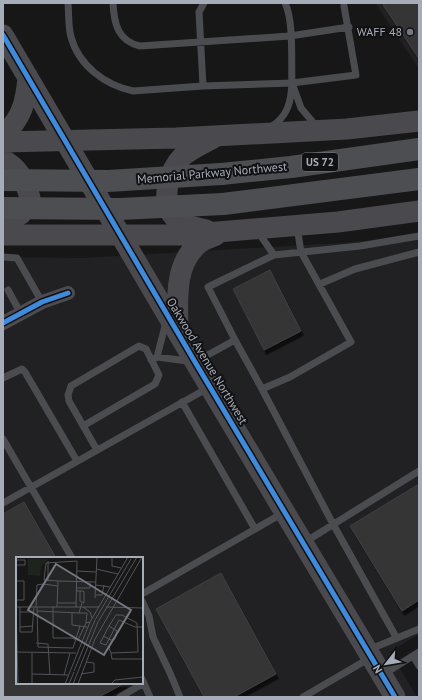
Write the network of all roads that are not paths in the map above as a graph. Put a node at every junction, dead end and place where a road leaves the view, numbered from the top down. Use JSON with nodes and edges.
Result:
{"nodes":[{"id":1,"x":68,"y":3,"type":"edge"},
{"id":2,"x":113,"y":3,"type":"edge"},
{"id":3,"x":204,"y":3,"type":"edge"},
{"id":4,"x":285,"y":3,"type":"edge"},
{"id":5,"x":345,"y":4,"type":"edge"},
{"id":6,"x":349,"y":27,"type":"junction"},
{"id":7,"x":3,"y":35,"type":"edge"},
{"id":8,"x":290,"y":36,"type":"junction"},
{"id":9,"x":200,"y":41,"type":"junction"},
{"id":10,"x":28,"y":77,"type":"junction"},
{"id":11,"x":292,"y":83,"type":"junction"},
{"id":12,"x":203,"y":86,"type":"junction"},
{"id":13,"x":419,"y":121,"type":"edge"},
{"id":14,"x":320,"y":130,"type":"junction"},
{"id":15,"x":263,"y":132,"type":"junction"},
{"id":16,"x":3,"y":135,"type":"edge"},
{"id":17,"x":218,"y":135,"type":"junction"},
{"id":18,"x":66,"y":141,"type":"junction"},
{"id":19,"x":3,"y":142,"type":"edge"},
{"id":20,"x":419,"y":149,"type":"edge"},
{"id":21,"x":3,"y":160,"type":"edge"},
{"id":22,"x":419,"y":179,"type":"edge"},
{"id":23,"x":3,"y":180,"type":"edge"},
{"id":24,"x":3,"y":208,"type":"edge"},
{"id":25,"x":419,"y":211,"type":"edge"},
{"id":26,"x":3,"y":222,"type":"edge"},
{"id":27,"x":297,"y":226,"type":"junction"},
{"id":28,"x":257,"y":230,"type":"junction"},
{"id":29,"x":220,"y":232,"type":"junction"},
{"id":30,"x":3,"y":235,"type":"edge"},
{"id":31,"x":121,"y":236,"type":"junction"},
{"id":32,"x":419,"y":236,"type":"edge"},
{"id":33,"x":301,"y":252,"type":"junction"},
{"id":34,"x":419,"y":252,"type":"edge"},
{"id":35,"x":274,"y":255,"type":"junction"},
{"id":36,"x":3,"y":257,"type":"edge"},
{"id":37,"x":320,"y":284,"type":"junction"},
{"id":38,"x":8,"y":290,"type":"dead end"},
{"id":39,"x":68,"y":293,"type":"dead end"},
{"id":40,"x":42,"y":302,"type":"junction"},
{"id":41,"x":21,"y":314,"type":"junction"},
{"id":42,"x":168,"y":316,"type":"junction"},
{"id":43,"x":3,"y":323,"type":"edge"},
{"id":44,"x":178,"y":334,"type":"junction"},
{"id":45,"x":235,"y":340,"type":"junction"},
{"id":46,"x":154,"y":358,"type":"junction"},
{"id":47,"x":195,"y":362,"type":"junction"},
{"id":48,"x":3,"y":378,"type":"edge"},
{"id":49,"x":210,"y":387,"type":"junction"},
{"id":50,"x":262,"y":389,"type":"junction"},
{"id":51,"x":182,"y":402,"type":"junction"},
{"id":52,"x":83,"y":426,"type":"junction"},
{"id":53,"x":3,"y":439,"type":"edge"},
{"id":54,"x":97,"y":450,"type":"junction"},
{"id":55,"x":77,"y":461,"type":"junction"},
{"id":56,"x":419,"y":471,"type":"edge"},
{"id":57,"x":31,"y":487,"type":"junction"},
{"id":58,"x":3,"y":503,"type":"edge"},
{"id":59,"x":285,"y":512,"type":"junction"},
{"id":60,"x":333,"y":524,"type":"junction"},
{"id":61,"x":255,"y":530,"type":"junction"},
{"id":62,"x":303,"y":543,"type":"junction"},
{"id":63,"x":71,"y":557,"type":"edge"},
{"id":64,"x":143,"y":593,"type":"edge"},
{"id":65,"x":143,"y":603,"type":"edge"},
{"id":66,"x":419,"y":629,"type":"edge"},
{"id":67,"x":396,"y":637,"type":"junction"},
{"id":68,"x":416,"y":654,"type":"edge"},
{"id":69,"x":374,"y":661,"type":"junction"},
{"id":70,"x":419,"y":666,"type":"edge"},
{"id":71,"x":143,"y":681,"type":"edge"},
{"id":72,"x":139,"y":684,"type":"edge"},
{"id":73,"x":120,"y":697,"type":"edge"},
{"id":74,"x":150,"y":697,"type":"edge"},
{"id":75,"x":180,"y":697,"type":"edge"},
{"id":76,"x":303,"y":697,"type":"edge"},
{"id":77,"x":395,"y":697,"type":"edge"}],
"edges":[{"from":1,"to":12,"type":"lane"},
{"from":2,"to":9,"type":"lane"},
{"from":3,"to":9,"type":"lane"},
{"from":4,"to":8,"type":"lane"},
{"from":5,"to":6,"type":"lane"},
{"from":6,"to":8,"type":"lane"},
{"from":6,"to":11,"type":"lane"},
{"from":7,"to":10,"type":"main road","name":"Oakwood Avenue Northwest"},
{"from":8,"to":9,"type":"lane"},
{"from":8,"to":11,"type":"lane"},
{"from":9,"to":12,"type":"lane"},
{"from":10,"to":16,"type":"main road"},
{"from":10,"to":18,"type":"main road","name":"Oakwood Avenue Northwest"},
{"from":11,"to":12,"type":"lane"},
{"from":11,"to":14,"type":"lane"},
{"from":11,"to":15,"type":"lane"},
{"from":13,"to":14,"type":"main road"},
{"from":14,"to":15,"type":"main road"},
{"from":15,"to":17,"type":"main road"},
{"from":17,"to":18,"type":"main road"},
{"from":17,"to":29,"type":"main road"},
{"from":18,"to":19,"type":"main road"},
{"from":18,"to":31,"type":"main road","name":"Oakwood Avenue Northwest"},
{"from":20,"to":23,"type":"highway","name":"Memorial Parkway Northwest","number":"US 72","bridge":true},
{"from":21,"to":26,"type":"main road"},
{"from":22,"to":24,"type":"highway","bridge":true},
{"from":25,"to":27,"type":"main road"},
{"from":27,"to":28,"type":"main road"},
{"from":27,"to":33,"type":"lane"},
{"from":28,"to":29,"type":"main road"},
{"from":28,"to":35,"type":"lane"},
{"from":29,"to":31,"type":"main road"},
{"from":29,"to":44,"type":"main road"},
{"from":30,"to":31,"type":"main road"},
{"from":31,"to":42,"type":"main road","name":"Oakwood Avenue Northwest"},
{"from":32,"to":33,"type":"lane"},
{"from":33,"to":35,"type":"lane"},
{"from":33,"to":37,"type":"lane"},
{"from":34,"to":37,"type":"lane"},
{"from":35,"to":45,"type":"lane"},
{"from":36,"to":40,"type":"lane"},
{"from":37,"to":50,"type":"lane"},
{"from":38,"to":41,"type":"lane"},
{"from":39,"to":40,"type":"street"},
{"from":40,"to":41,"type":"street"},
{"from":41,"to":43,"type":"street"},
{"from":42,"to":44,"type":"main road","name":"Oakwood Avenue Northwest"},
{"from":42,"to":46,"type":"lane"},
{"from":44,"to":47,"type":"main road","name":"Oakwood Avenue Northwest"},
{"from":45,"to":47,"type":"lane"},
{"from":45,"to":50,"type":"lane"},
{"from":46,"to":47,"type":"lane"},
{"from":46,"to":52,"type":"lane"},
{"from":46,"to":52,"type":"lane"},
{"from":47,"to":49,"type":"main road","name":"Oakwood Avenue Northwest"},
{"from":48,"to":55,"type":"lane"},
{"from":49,"to":51,"type":"lane"},
{"from":49,"to":59,"type":"main road","name":"Oakwood Avenue Northwest"},
{"from":50,"to":60,"type":"lane"},
{"from":51,"to":54,"type":"lane"},
{"from":51,"to":61,"type":"lane"},
{"from":52,"to":54,"type":"lane"},
{"from":53,"to":57,"type":"lane"},
{"from":54,"to":55,"type":"lane"},
{"from":55,"to":57,"type":"lane"},
{"from":56,"to":60,"type":"lane"},
{"from":57,"to":58,"type":"lane"},
{"from":57,"to":63,"type":"lane"},
{"from":59,"to":61,"type":"lane"},
{"from":59,"to":62,"type":"main road","name":"Oakwood Avenue Northwest"},
{"from":60,"to":62,"type":"lane"},
{"from":60,"to":67,"type":"lane"},
{"from":61,"to":64,"type":"lane"},
{"from":62,"to":69,"type":"main road","name":"Oakwood Avenue Northwest"},
{"from":65,"to":75,"type":"lane"},
{"from":66,"to":67,"type":"lane"},
{"from":67,"to":69,"type":"lane"},
{"from":68,"to":69,"type":"lane"},
{"from":68,"to":70,"type":"lane"},
{"from":69,"to":76,"type":"lane"},
{"from":69,"to":77,"type":"main road","name":"Oakwood Avenue Northwest"},
{"from":71,"to":74,"type":"lane"},
{"from":72,"to":73,"type":"lane"}]}
